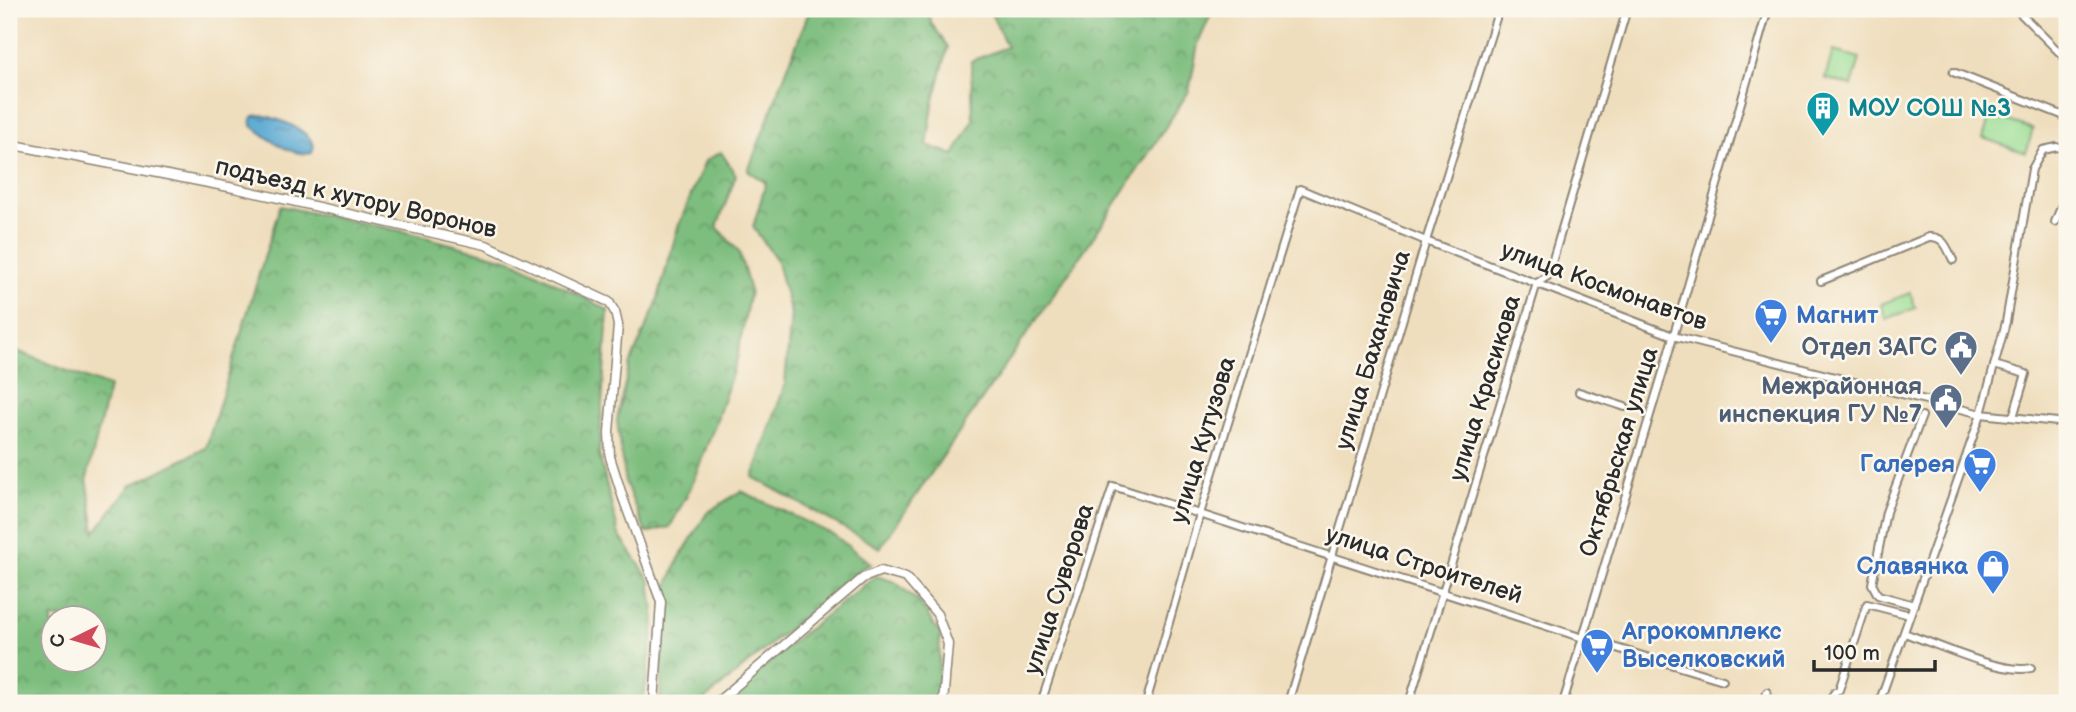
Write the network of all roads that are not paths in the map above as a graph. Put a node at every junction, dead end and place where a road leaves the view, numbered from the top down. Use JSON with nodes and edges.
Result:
{"nodes":[{"id":1,"x":1499,"y":9,"type":"edge"},
{"id":2,"x":1627,"y":9,"type":"edge"},
{"id":3,"x":1768,"y":9,"type":"edge"},
{"id":4,"x":2016,"y":9,"type":"edge"},
{"id":5,"x":2067,"y":60,"type":"edge"},
{"id":6,"x":1953,"y":72,"type":"dead end"},
{"id":7,"x":2067,"y":117,"type":"edge"},
{"id":8,"x":9,"y":144,"type":"edge"},
{"id":9,"x":2067,"y":150,"type":"edge"},
{"id":10,"x":1300,"y":189,"type":"joint"},
{"id":11,"x":2067,"y":192,"type":"edge"},
{"id":12,"x":2055,"y":222,"type":"dead end"},
{"id":13,"x":1426,"y":241,"type":"junction"},
{"id":14,"x":1953,"y":260,"type":"dead end"},
{"id":15,"x":1821,"y":281,"type":"dead end"},
{"id":16,"x":1537,"y":283,"type":"junction"},
{"id":17,"x":1673,"y":336,"type":"junction"},
{"id":18,"x":1994,"y":365,"type":"junction"},
{"id":19,"x":1579,"y":392,"type":"dead end"},
{"id":20,"x":1625,"y":407,"type":"dead end"},
{"id":21,"x":1981,"y":414,"type":"junction"},
{"id":22,"x":1922,"y":416,"type":"dead end"},
{"id":23,"x":2013,"y":417,"type":"junction"},
{"id":24,"x":2067,"y":423,"type":"edge"},
{"id":25,"x":1113,"y":486,"type":"joint"},
{"id":26,"x":1200,"y":514,"type":"junction"},
{"id":27,"x":1332,"y":555,"type":"junction"},
{"id":28,"x":1443,"y":594,"type":"junction"},
{"id":29,"x":1914,"y":605,"type":"junction"},
{"id":30,"x":1910,"y":615,"type":"junction"},
{"id":31,"x":1904,"y":633,"type":"junction"},
{"id":32,"x":1583,"y":638,"type":"junction"},
{"id":33,"x":2031,"y":668,"type":"dead end"},
{"id":34,"x":1723,"y":680,"type":"dead end"},
{"id":35,"x":1767,"y":692,"type":"dead end"},
{"id":36,"x":654,"y":703,"type":"edge"},
{"id":37,"x":716,"y":703,"type":"edge"},
{"id":38,"x":943,"y":703,"type":"edge"},
{"id":39,"x":1041,"y":703,"type":"edge"},
{"id":40,"x":1146,"y":703,"type":"edge"},
{"id":41,"x":1288,"y":703,"type":"edge"},
{"id":42,"x":1409,"y":703,"type":"edge"},
{"id":43,"x":1563,"y":703,"type":"edge"},
{"id":44,"x":1764,"y":703,"type":"edge"},
{"id":45,"x":1827,"y":703,"type":"edge"},
{"id":46,"x":1879,"y":703,"type":"edge"}],
"edges":[{"from":1,"to":13,"type":"street","name":"улица Бахановича"},
{"from":2,"to":16,"type":"street","name":"улица Красикова"},
{"from":3,"to":17,"type":"street","name":"Октябрьская улица"},
{"from":4,"to":5,"type":"street"},
{"from":6,"to":7,"type":"street"},
{"from":8,"to":36,"type":"street","name":"подъезд к хутору Воронов"},
{"from":9,"to":18,"type":"street"},
{"from":10,"to":13,"type":"street","name":"улица Космонавтов"},
{"from":10,"to":26,"type":"street","name":"улица Кутузова"},
{"from":11,"to":12,"type":"street"},
{"from":13,"to":16,"type":"street","name":"улица Космонавтов"},
{"from":13,"to":27,"type":"street","name":"улица Бахановича"},
{"from":14,"to":15,"type":"street"},
{"from":16,"to":17,"type":"street","name":"улица Космонавтов"},
{"from":16,"to":28,"type":"street","name":"улица Красикова"},
{"from":17,"to":21,"type":"street","name":"улица Космонавтов"},
{"from":17,"to":32,"type":"street","name":"Октябрьская улица"},
{"from":18,"to":21,"type":"street"},
{"from":18,"to":23,"type":"street"},
{"from":19,"to":20,"type":"street"},
{"from":21,"to":23,"type":"street","name":"улица Космонавтов"},
{"from":21,"to":29,"type":"street"},
{"from":22,"to":29,"type":"street"},
{"from":23,"to":24,"type":"street","name":"улица Космонавтов"},
{"from":25,"to":26,"type":"street","name":"улица Строителей"},
{"from":25,"to":39,"type":"street","name":"улица Суворова"},
{"from":26,"to":27,"type":"street","name":"улица Строителей"},
{"from":26,"to":40,"type":"street","name":"улица Кутузова"},
{"from":27,"to":28,"type":"street","name":"улица Строителей"},
{"from":27,"to":41,"type":"street","name":"улица Бахановича"},
{"from":28,"to":32,"type":"street","name":"улица Строителей"},
{"from":28,"to":42,"type":"street","name":"улица Красикова"},
{"from":29,"to":30,"type":"street"},
{"from":30,"to":31,"type":"street"},
{"from":30,"to":45,"type":"street"},
{"from":31,"to":33,"type":"street"},
{"from":31,"to":46,"type":"street"},
{"from":32,"to":34,"type":"street","name":"улица Строителей"},
{"from":32,"to":43,"type":"street","name":"Октябрьская улица"},
{"from":35,"to":44,"type":"street"},
{"from":37,"to":38,"type":"street"}]}
